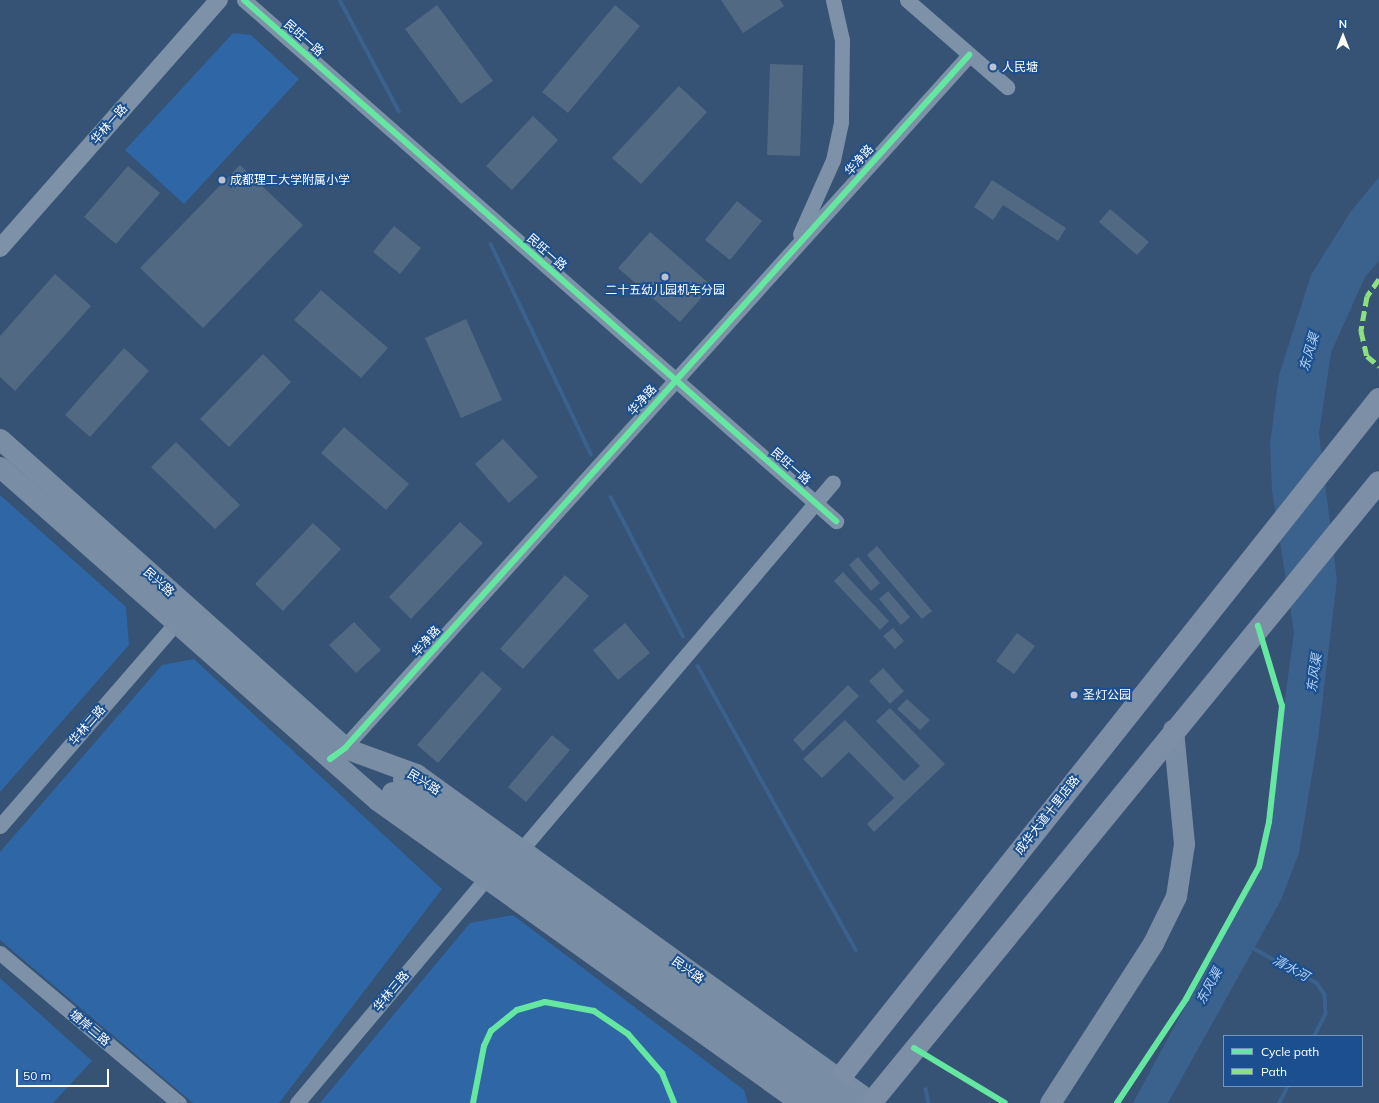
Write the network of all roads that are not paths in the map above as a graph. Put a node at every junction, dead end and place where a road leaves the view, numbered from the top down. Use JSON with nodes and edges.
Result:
{"nodes":[{"id":1,"x":219,"y":0,"type":"edge"},
{"id":2,"x":244,"y":0,"type":"edge"},
{"id":3,"x":834,"y":0,"type":"edge"},
{"id":4,"x":907,"y":0,"type":"edge"},
{"id":5,"x":970,"y":54,"type":"junction"},
{"id":6,"x":1007,"y":87,"type":"dead end"},
{"id":7,"x":0,"y":248,"type":"edge"},
{"id":8,"x":784,"y":258,"type":"junction"},
{"id":9,"x":675,"y":379,"type":"junction"},
{"id":10,"x":1379,"y":399,"type":"edge"},
{"id":11,"x":0,"y":439,"type":"edge"},
{"id":12,"x":0,"y":467,"type":"edge"},
{"id":13,"x":833,"y":482,"type":"dead end"},
{"id":14,"x":1379,"y":482,"type":"edge"},
{"id":15,"x":815,"y":502,"type":"junction"},
{"id":16,"x":836,"y":521,"type":"dead end"},
{"id":17,"x":175,"y":624,"type":"junction"},
{"id":18,"x":1173,"y":730,"type":"junction"},
{"id":19,"x":337,"y":753,"type":"junction"},
{"id":20,"x":397,"y":786,"type":"junction"},
{"id":21,"x":0,"y":826,"type":"edge"},
{"id":22,"x":521,"y":850,"type":"junction"},
{"id":23,"x":485,"y":880,"type":"junction"},
{"id":24,"x":0,"y":953,"type":"edge"},
{"id":25,"x":839,"y":1080,"type":"junction"},
{"id":26,"x":1056,"y":1095,"type":"edge"},
{"id":27,"x":179,"y":1103,"type":"edge"},
{"id":28,"x":297,"y":1103,"type":"edge"},
{"id":29,"x":802,"y":1103,"type":"edge"},
{"id":30,"x":820,"y":1103,"type":"edge"},
{"id":31,"x":827,"y":1103,"type":"edge"},
{"id":32,"x":865,"y":1103,"type":"edge"}],
"edges":[{"from":1,"to":7,"type":"street","name":"华林一路"},
{"from":2,"to":9,"type":"street","name":"民旺一路"},
{"from":3,"to":8,"type":"street"},
{"from":4,"to":5,"type":"street"},
{"from":5,"to":6,"type":"street"},
{"from":5,"to":8,"type":"street","name":"华净路"},
{"from":8,"to":9,"type":"street","name":"华净路"},
{"from":9,"to":15,"type":"street","name":"民旺一路"},
{"from":9,"to":19,"type":"street","name":"华净路"},
{"from":10,"to":25,"type":"main road","name":"成华大道十里店路"},
{"from":11,"to":19,"type":"main road","name":"民兴路"},
{"from":12,"to":17,"type":"main road","name":"民兴路"},
{"from":13,"to":15,"type":"street"},
{"from":14,"to":18,"type":"main road"},
{"from":15,"to":16,"type":"street","name":"民旺一路"},
{"from":15,"to":22,"type":"street"},
{"from":17,"to":19,"type":"main road","name":"民兴路"},
{"from":17,"to":21,"type":"street","name":"华林二路"},
{"from":18,"to":26,"type":"main road"},
{"from":18,"to":32,"type":"main road"},
{"from":19,"to":20,"type":"main road"},
{"from":19,"to":22,"type":"main road","name":"民兴路"},
{"from":19,"to":23,"type":"main road","name":"民兴路"},
{"from":20,"to":31,"type":"main road","bridge":true},
{"from":20,"to":32,"type":"main road","name":"民兴路","bridge":true},
{"from":22,"to":25,"type":"main road","name":"民兴路"},
{"from":23,"to":28,"type":"street","name":"华林三路"},
{"from":23,"to":29,"type":"main road","name":"民兴路"},
{"from":24,"to":27,"type":"street","name":"塘岸二路"},
{"from":25,"to":30,"type":"main road","name":"成华大道十里店路"},
{"from":25,"to":32,"type":"main road","name":"民兴路"}]}
